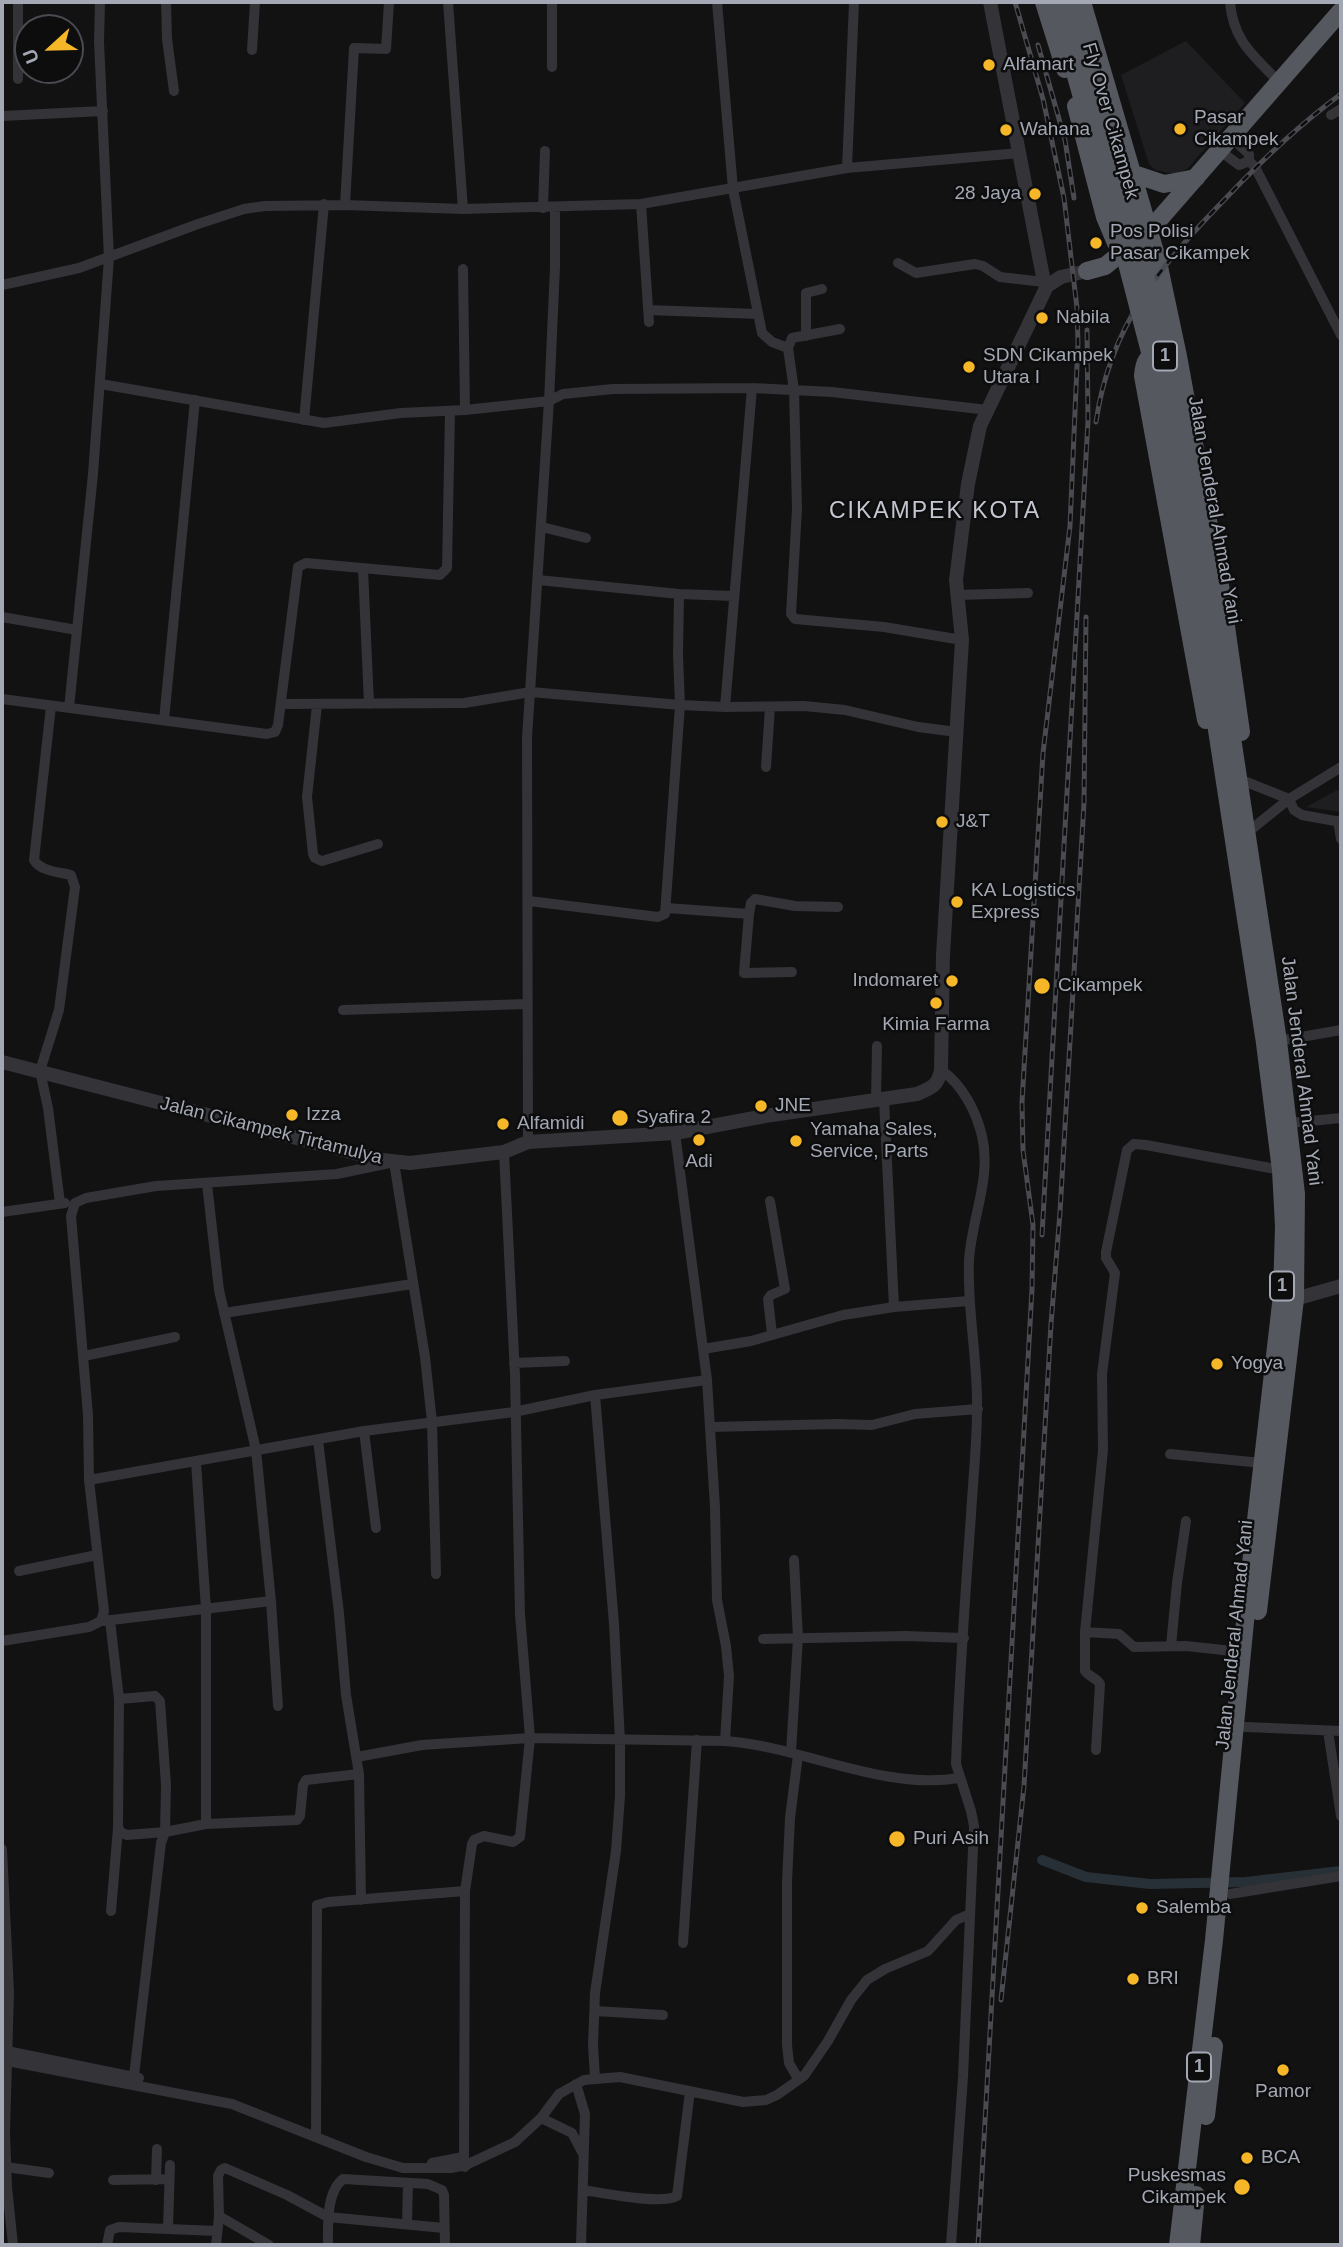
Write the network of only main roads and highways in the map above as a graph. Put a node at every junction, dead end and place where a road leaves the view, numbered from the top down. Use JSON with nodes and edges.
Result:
{"nodes":[{"id":1,"x":1044,"y":2,"type":"edge"},
{"id":2,"x":1055,"y":2,"type":"edge"},
{"id":3,"x":1069,"y":2,"type":"edge"},
{"id":4,"x":1082,"y":2,"type":"edge"},
{"id":5,"x":1341,"y":11,"type":"edge"},
{"id":6,"x":1131,"y":172,"type":"junction"},
{"id":7,"x":1196,"y":178,"type":"junction"},
{"id":8,"x":1098,"y":190,"type":"junction"},
{"id":9,"x":1105,"y":217,"type":"junction"},
{"id":10,"x":1149,"y":230,"type":"junction"},
{"id":11,"x":1121,"y":254,"type":"junction"},
{"id":12,"x":1178,"y":356,"type":"junction"},
{"id":13,"x":1213,"y":705,"type":"joint"},
{"id":14,"x":1236,"y":756,"type":"junction"},
{"id":15,"x":1225,"y":794,"type":"junction"},
{"id":16,"x":1289,"y":1297,"type":"junction"},
{"id":17,"x":1227,"y":1869,"type":"junction"},
{"id":18,"x":1227,"y":1891,"type":"junction"},
{"id":19,"x":1178,"y":2245,"type":"edge"},
{"id":20,"x":1191,"y":2245,"type":"edge"}],
"edges":[{"from":1,"to":8,"type":"highway"},
{"from":2,"to":13,"type":"highway","name":"Fly Over Cikampek","number":"1","bridge":true},
{"from":3,"to":14,"type":"highway","name":"Jalan Jenderal Ahmad Yani","number":"1","bridge":true},
{"from":4,"to":6,"type":"highway"},
{"from":5,"to":7,"type":"highway"},
{"from":6,"to":7,"type":"highway"},
{"from":6,"to":8,"type":"highway"},
{"from":6,"to":10,"type":"highway"},
{"from":7,"to":10,"type":"highway"},
{"from":8,"to":9,"type":"highway"},
{"from":9,"to":11,"type":"highway"},
{"from":9,"to":11,"type":"highway"},
{"from":10,"to":11,"type":"highway"},
{"from":10,"to":12,"type":"highway"},
{"from":12,"to":14,"type":"highway"},
{"from":12,"to":15,"type":"highway"},
{"from":13,"to":15,"type":"highway","name":"Jalan Jenderal Ahmad Yani","number":"1"},
{"from":14,"to":16,"type":"highway","name":"Jalan Jenderal Ahmad Yani","number":"1"},
{"from":15,"to":16,"type":"highway","name":"Jalan Jenderal Ahmad Yani","number":"1"},
{"from":16,"to":17,"type":"highway","name":"Jalan Jenderal Ahmad Yani","number":"1"},
{"from":16,"to":17,"type":"highway","name":"Jalan Jenderal Ahmad Yani","number":"1"},
{"from":17,"to":18,"type":"highway","name":"Jalan Jenderal Ahmad Yani","number":"1"},
{"from":18,"to":19,"type":"highway","name":"Jalan Jenderal Ahmad Yani","number":"1"},
{"from":18,"to":20,"type":"highway","name":"Jalan Jenderal Ahmad Yani","number":"1"}]}
